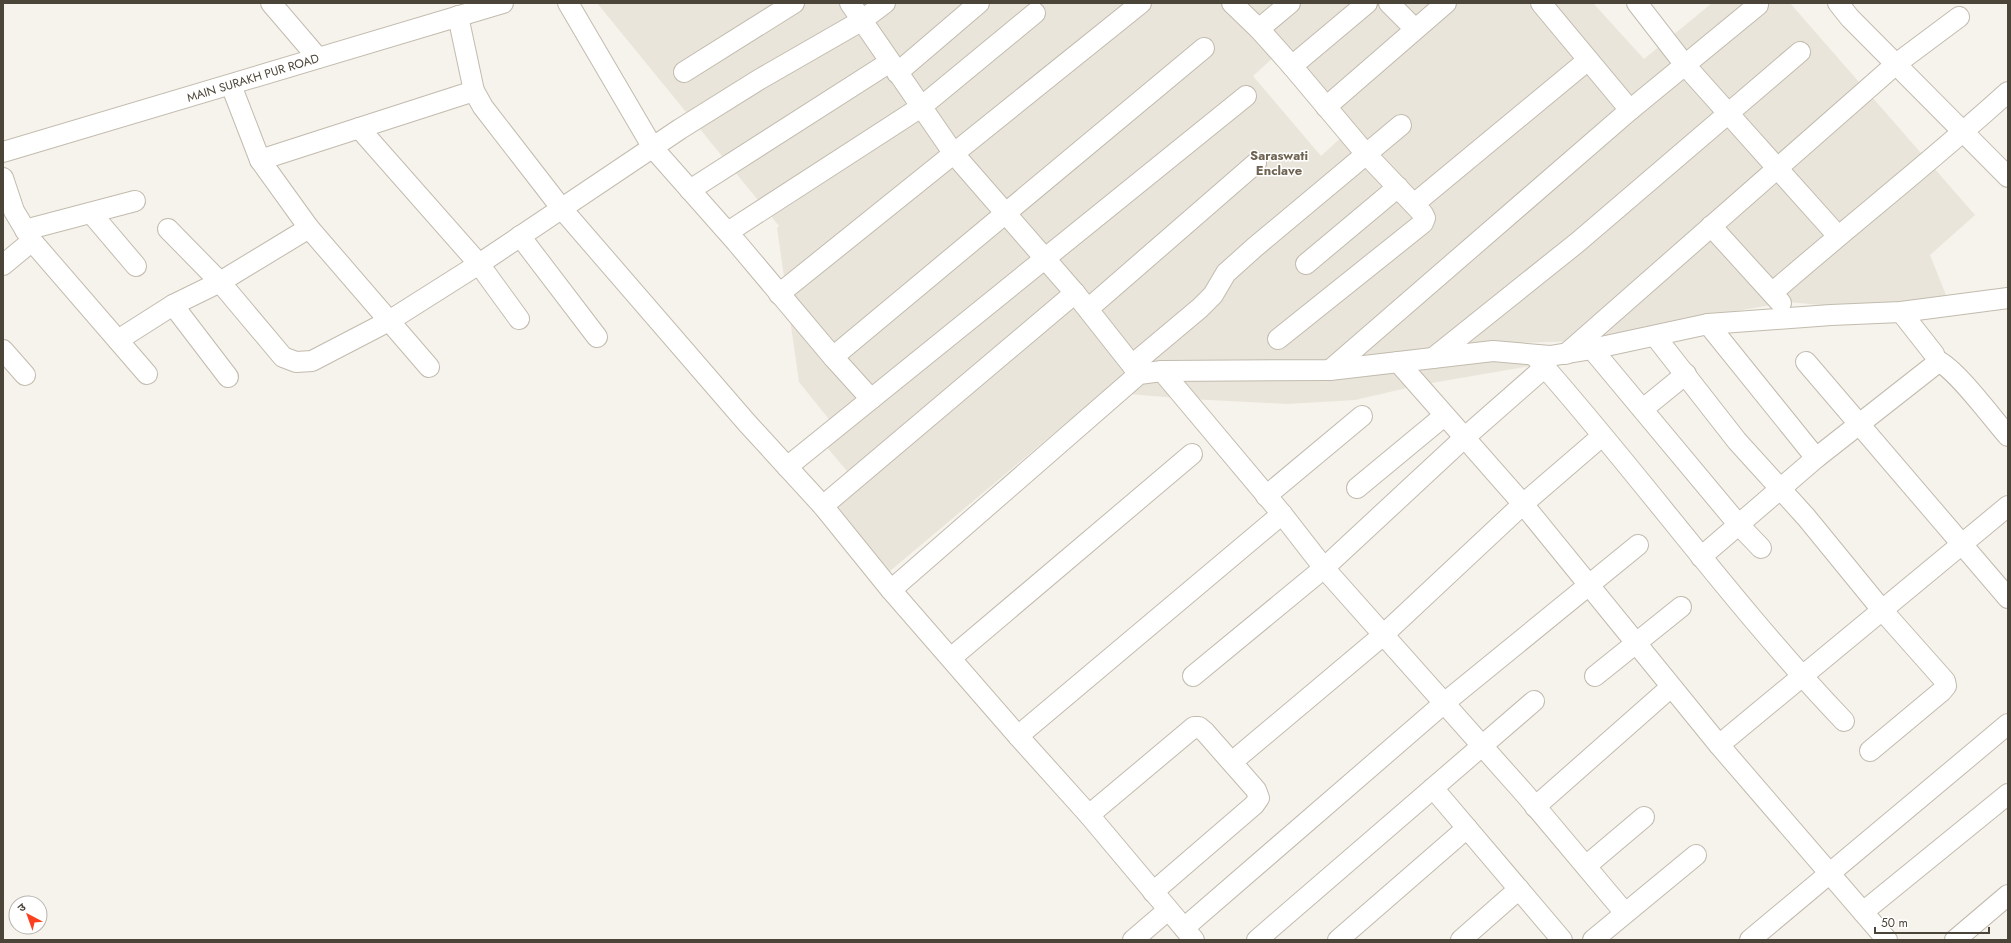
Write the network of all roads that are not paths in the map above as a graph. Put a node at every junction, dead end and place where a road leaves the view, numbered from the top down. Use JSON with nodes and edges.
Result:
{"nodes":[{"id":1,"x":502,"y":3,"type":"edge"},
{"id":2,"x":568,"y":3,"type":"edge"},
{"id":3,"x":794,"y":3,"type":"edge"},
{"id":4,"x":850,"y":3,"type":"edge"},
{"id":5,"x":885,"y":3,"type":"edge"},
{"id":6,"x":979,"y":3,"type":"edge"},
{"id":7,"x":1141,"y":3,"type":"edge"},
{"id":8,"x":1232,"y":3,"type":"edge"},
{"id":9,"x":1290,"y":3,"type":"edge"},
{"id":10,"x":1367,"y":3,"type":"edge"},
{"id":11,"x":1389,"y":3,"type":"edge"},
{"id":12,"x":1446,"y":3,"type":"edge"},
{"id":13,"x":1541,"y":3,"type":"edge"},
{"id":14,"x":1637,"y":3,"type":"edge"},
{"id":15,"x":1838,"y":3,"type":"edge"},
{"id":16,"x":1758,"y":5,"type":"dead end"},
{"id":17,"x":280,"y":6,"type":"edge"},
{"id":18,"x":1035,"y":13,"type":"dead end"},
{"id":19,"x":458,"y":16,"type":"junction"},
{"id":20,"x":1959,"y":16,"type":"dead end"},
{"id":21,"x":861,"y":20,"type":"junction"},
{"id":22,"x":1259,"y":29,"type":"junction"},
{"id":23,"x":1415,"y":29,"type":"junction"},
{"id":24,"x":1204,"y":48,"type":"dead end"},
{"id":25,"x":1800,"y":52,"type":"dead end"},
{"id":26,"x":318,"y":58,"type":"junction"},
{"id":27,"x":1588,"y":60,"type":"junction"},
{"id":28,"x":1896,"y":64,"type":"junction"},
{"id":29,"x":1684,"y":65,"type":"junction"},
{"id":30,"x":1292,"y":66,"type":"junction"},
{"id":31,"x":894,"y":67,"type":"junction"},
{"id":32,"x":684,"y":72,"type":"dead end"},
{"id":33,"x":231,"y":85,"type":"junction"},
{"id":34,"x":474,"y":91,"type":"junction"},
{"id":35,"x":2008,"y":92,"type":"edge"},
{"id":36,"x":1246,"y":96,"type":"dead end"},
{"id":37,"x":921,"y":107,"type":"junction"},
{"id":38,"x":1326,"y":107,"type":"junction"},
{"id":39,"x":1630,"y":110,"type":"junction"},
{"id":40,"x":1728,"y":113,"type":"junction"},
{"id":41,"x":1401,"y":125,"type":"dead end"},
{"id":42,"x":359,"y":128,"type":"junction"},
{"id":43,"x":1964,"y":131,"type":"junction"},
{"id":44,"x":653,"y":148,"type":"junction"},
{"id":45,"x":3,"y":152,"type":"edge"},
{"id":46,"x":954,"y":154,"type":"junction"},
{"id":47,"x":1366,"y":154,"type":"junction"},
{"id":48,"x":260,"y":160,"type":"junction"},
{"id":49,"x":1256,"y":163,"type":"dead end"},
{"id":50,"x":1777,"y":168,"type":"junction"},
{"id":51,"x":2008,"y":177,"type":"edge"},
{"id":52,"x":3,"y":178,"type":"edge"},
{"id":53,"x":1398,"y":187,"type":"junction"},
{"id":54,"x":690,"y":190,"type":"junction"},
{"id":55,"x":135,"y":201,"type":"dead end"},
{"id":56,"x":1414,"y":204,"type":"junction"},
{"id":57,"x":562,"y":209,"type":"junction"},
{"id":58,"x":91,"y":213,"type":"junction"},
{"id":59,"x":1006,"y":213,"type":"junction"},
{"id":60,"x":1711,"y":226,"type":"junction"},
{"id":61,"x":168,"y":228,"type":"dead end"},
{"id":62,"x":309,"y":228,"type":"junction"},
{"id":63,"x":728,"y":232,"type":"junction"},
{"id":64,"x":28,"y":236,"type":"junction"},
{"id":65,"x":520,"y":236,"type":"junction"},
{"id":66,"x":1838,"y":236,"type":"junction"},
{"id":67,"x":1045,"y":258,"type":"junction"},
{"id":68,"x":479,"y":264,"type":"junction"},
{"id":69,"x":1306,"y":264,"type":"dead end"},
{"id":70,"x":3,"y":265,"type":"edge"},
{"id":71,"x":136,"y":266,"type":"dead end"},
{"id":72,"x":220,"y":282,"type":"junction"},
{"id":73,"x":1075,"y":293,"type":"junction"},
{"id":74,"x":1772,"y":293,"type":"junction"},
{"id":75,"x":779,"y":294,"type":"junction"},
{"id":76,"x":2008,"y":298,"type":"edge"},
{"id":77,"x":173,"y":306,"type":"junction"},
{"id":78,"x":1088,"y":310,"type":"junction"},
{"id":79,"x":1901,"y":312,"type":"junction"},
{"id":80,"x":1794,"y":317,"type":"junction"},
{"id":81,"x":519,"y":319,"type":"dead end"},
{"id":82,"x":389,"y":321,"type":"junction"},
{"id":83,"x":1708,"y":324,"type":"junction"},
{"id":84,"x":1655,"y":336,"type":"junction"},
{"id":85,"x":597,"y":337,"type":"dead end"},
{"id":86,"x":1278,"y":339,"type":"dead end"},
{"id":87,"x":118,"y":340,"type":"junction"},
{"id":88,"x":1592,"y":349,"type":"junction"},
{"id":89,"x":3,"y":350,"type":"edge"},
{"id":90,"x":1566,"y":354,"type":"junction"},
{"id":91,"x":832,"y":357,"type":"junction"},
{"id":92,"x":1433,"y":358,"type":"junction"},
{"id":93,"x":1539,"y":361,"type":"junction"},
{"id":94,"x":1938,"y":361,"type":"junction"},
{"id":95,"x":1398,"y":362,"type":"junction"},
{"id":96,"x":1806,"y":362,"type":"dead end"},
{"id":97,"x":429,"y":367,"type":"dead end"},
{"id":98,"x":1136,"y":370,"type":"junction"},
{"id":99,"x":1330,"y":370,"type":"junction"},
{"id":100,"x":1162,"y":371,"type":"junction"},
{"id":101,"x":147,"y":374,"type":"dead end"},
{"id":102,"x":1686,"y":374,"type":"junction"},
{"id":103,"x":25,"y":375,"type":"dead end"},
{"id":104,"x":228,"y":377,"type":"dead end"},
{"id":105,"x":871,"y":399,"type":"junction"},
{"id":106,"x":1643,"y":409,"type":"junction"},
{"id":107,"x":1362,"y":416,"type":"dead end"},
{"id":108,"x":1444,"y":416,"type":"junction"},
{"id":109,"x":1859,"y":424,"type":"junction"},
{"id":110,"x":1602,"y":436,"type":"junction"},
{"id":111,"x":2008,"y":436,"type":"edge"},
{"id":112,"x":1463,"y":439,"type":"junction"},
{"id":113,"x":1192,"y":454,"type":"dead end"},
{"id":114,"x":1816,"y":458,"type":"junction"},
{"id":115,"x":787,"y":467,"type":"junction"},
{"id":116,"x":1357,"y":488,"type":"dead end"},
{"id":117,"x":1780,"y":488,"type":"junction"},
{"id":118,"x":1266,"y":496,"type":"junction"},
{"id":119,"x":1523,"y":504,"type":"junction"},
{"id":120,"x":823,"y":506,"type":"junction"},
{"id":121,"x":2008,"y":506,"type":"edge"},
{"id":122,"x":1282,"y":514,"type":"junction"},
{"id":123,"x":1738,"y":524,"type":"junction"},
{"id":124,"x":1963,"y":543,"type":"junction"},
{"id":125,"x":1638,"y":545,"type":"dead end"},
{"id":126,"x":1761,"y":548,"type":"dead end"},
{"id":127,"x":1700,"y":557,"type":"junction"},
{"id":128,"x":1324,"y":568,"type":"junction"},
{"id":129,"x":1587,"y":585,"type":"junction"},
{"id":130,"x":891,"y":590,"type":"junction"},
{"id":131,"x":2008,"y":598,"type":"edge"},
{"id":132,"x":1681,"y":606,"type":"dead end"},
{"id":133,"x":1882,"y":610,"type":"junction"},
{"id":134,"x":1382,"y":636,"type":"junction"},
{"id":135,"x":1635,"y":644,"type":"junction"},
{"id":136,"x":951,"y":658,"type":"junction"},
{"id":137,"x":1193,"y":676,"type":"dead end"},
{"id":138,"x":1595,"y":676,"type":"dead end"},
{"id":139,"x":1802,"y":677,"type":"junction"},
{"id":140,"x":1671,"y":687,"type":"junction"},
{"id":141,"x":1534,"y":701,"type":"dead end"},
{"id":142,"x":1443,"y":704,"type":"junction"},
{"id":143,"x":1844,"y":721,"type":"dead end"},
{"id":144,"x":2008,"y":724,"type":"edge"},
{"id":145,"x":1018,"y":736,"type":"junction"},
{"id":146,"x":1719,"y":745,"type":"junction"},
{"id":147,"x":1482,"y":746,"type":"junction"},
{"id":148,"x":1870,"y":750,"type":"dead end"},
{"id":149,"x":1232,"y":762,"type":"junction"},
{"id":150,"x":1433,"y":788,"type":"junction"},
{"id":151,"x":2008,"y":794,"type":"edge"},
{"id":152,"x":1535,"y":807,"type":"junction"},
{"id":153,"x":1089,"y":815,"type":"junction"},
{"id":154,"x":1644,"y":817,"type":"dead end"},
{"id":155,"x":1467,"y":828,"type":"junction"},
{"id":156,"x":1696,"y":855,"type":"dead end"},
{"id":157,"x":1586,"y":866,"type":"junction"},
{"id":158,"x":1831,"y":873,"type":"junction"},
{"id":159,"x":1519,"y":888,"type":"junction"},
{"id":160,"x":1153,"y":892,"type":"junction"},
{"id":161,"x":2008,"y":895,"type":"edge"},
{"id":162,"x":1168,"y":910,"type":"junction"},
{"id":163,"x":1863,"y":912,"type":"junction"},
{"id":164,"x":1625,"y":913,"type":"junction"},
{"id":165,"x":1189,"y":934,"type":"edge"},
{"id":166,"x":1559,"y":939,"type":"edge"},
{"id":167,"x":1133,"y":940,"type":"edge"},
{"id":168,"x":1257,"y":940,"type":"edge"},
{"id":169,"x":1338,"y":940,"type":"edge"},
{"id":170,"x":1461,"y":940,"type":"edge"},
{"id":171,"x":1593,"y":940,"type":"edge"},
{"id":172,"x":1750,"y":940,"type":"edge"},
{"id":173,"x":1888,"y":940,"type":"edge"},
{"id":174,"x":1955,"y":940,"type":"edge"}],
"edges":[{"from":1,"to":19,"type":"street","name":"MAIN SURAKH PUR ROAD"},
{"from":2,"to":44,"type":"street"},
{"from":3,"to":32,"type":"street"},
{"from":4,"to":21,"type":"street"},
{"from":5,"to":21,"type":"street"},
{"from":6,"to":31,"type":"street"},
{"from":7,"to":46,"type":"street"},
{"from":8,"to":22,"type":"street"},
{"from":9,"to":22,"type":"street"},
{"from":10,"to":30,"type":"street"},
{"from":11,"to":23,"type":"street"},
{"from":12,"to":23,"type":"street"},
{"from":13,"to":27,"type":"street"},
{"from":14,"to":29,"type":"street"},
{"from":15,"to":28,"type":"street"},
{"from":16,"to":29,"type":"street"},
{"from":17,"to":26,"type":"street"},
{"from":18,"to":37,"type":"street"},
{"from":19,"to":26,"type":"street","name":"MAIN SURAKH PUR ROAD"},
{"from":19,"to":34,"type":"street"},
{"from":20,"to":28,"type":"street"},
{"from":21,"to":31,"type":"street"},
{"from":21,"to":44,"type":"street"},
{"from":22,"to":30,"type":"street"},
{"from":23,"to":38,"type":"street"},
{"from":24,"to":59,"type":"street"},
{"from":25,"to":40,"type":"street"},
{"from":26,"to":33,"type":"street","name":"MAIN SURAKH PUR ROAD"},
{"from":27,"to":39,"type":"street"},
{"from":27,"to":56,"type":"street"},
{"from":28,"to":43,"type":"street"},
{"from":28,"to":50,"type":"street"},
{"from":29,"to":39,"type":"street"},
{"from":29,"to":40,"type":"street"},
{"from":30,"to":38,"type":"street"},
{"from":31,"to":37,"type":"street"},
{"from":31,"to":54,"type":"street"},
{"from":33,"to":45,"type":"street","name":"MAIN SURAKH PUR ROAD"},
{"from":33,"to":48,"type":"street"},
{"from":34,"to":42,"type":"street"},
{"from":34,"to":57,"type":"street"},
{"from":35,"to":43,"type":"street"},
{"from":36,"to":67,"type":"street"},
{"from":37,"to":46,"type":"street"},
{"from":37,"to":63,"type":"street"},
{"from":38,"to":47,"type":"street"},
{"from":39,"to":99,"type":"street"},
{"from":40,"to":50,"type":"street"},
{"from":40,"to":92,"type":"street"},
{"from":41,"to":47,"type":"street"},
{"from":42,"to":48,"type":"street"},
{"from":42,"to":68,"type":"street"},
{"from":43,"to":51,"type":"street"},
{"from":43,"to":66,"type":"street"},
{"from":44,"to":54,"type":"street"},
{"from":44,"to":57,"type":"street"},
{"from":46,"to":59,"type":"street"},
{"from":46,"to":75,"type":"street"},
{"from":47,"to":53,"type":"street"},
{"from":47,"to":98,"type":"street"},
{"from":48,"to":62,"type":"street"},
{"from":49,"to":78,"type":"street"},
{"from":50,"to":60,"type":"street"},
{"from":50,"to":66,"type":"street"},
{"from":52,"to":64,"type":"street"},
{"from":53,"to":56,"type":"street"},
{"from":53,"to":69,"type":"street"},
{"from":54,"to":63,"type":"street"},
{"from":55,"to":58,"type":"street"},
{"from":56,"to":86,"type":"street"},
{"from":57,"to":65,"type":"street"},
{"from":57,"to":115,"type":"street"},
{"from":58,"to":64,"type":"street"},
{"from":58,"to":71,"type":"street"},
{"from":59,"to":67,"type":"street"},
{"from":59,"to":91,"type":"street"},
{"from":60,"to":74,"type":"street"},
{"from":60,"to":90,"type":"street"},
{"from":61,"to":72,"type":"street"},
{"from":62,"to":72,"type":"street"},
{"from":62,"to":82,"type":"street"},
{"from":63,"to":75,"type":"street"},
{"from":64,"to":70,"type":"street"},
{"from":64,"to":87,"type":"street"},
{"from":65,"to":68,"type":"street"},
{"from":65,"to":85,"type":"street"},
{"from":66,"to":74,"type":"street"},
{"from":67,"to":73,"type":"street"},
{"from":67,"to":105,"type":"street"},
{"from":68,"to":81,"type":"street"},
{"from":68,"to":82,"type":"street"},
{"from":72,"to":77,"type":"street"},
{"from":72,"to":82,"type":"street"},
{"from":73,"to":78,"type":"street"},
{"from":73,"to":120,"type":"street"},
{"from":74,"to":80,"type":"street"},
{"from":75,"to":91,"type":"street"},
{"from":76,"to":79,"type":"street"},
{"from":77,"to":87,"type":"street"},
{"from":77,"to":104,"type":"street"},
{"from":78,"to":98,"type":"street"},
{"from":79,"to":80,"type":"street"},
{"from":79,"to":94,"type":"street"},
{"from":80,"to":83,"type":"street"},
{"from":82,"to":97,"type":"street"},
{"from":83,"to":84,"type":"street"},
{"from":83,"to":114,"type":"street"},
{"from":84,"to":88,"type":"street"},
{"from":84,"to":102,"type":"street"},
{"from":87,"to":101,"type":"street"},
{"from":88,"to":90,"type":"street"},
{"from":88,"to":106,"type":"street"},
{"from":89,"to":103,"type":"street"},
{"from":90,"to":93,"type":"street"},
{"from":91,"to":105,"type":"street"},
{"from":92,"to":93,"type":"street"},
{"from":92,"to":95,"type":"street"},
{"from":93,"to":110,"type":"street"},
{"from":93,"to":112,"type":"street"},
{"from":94,"to":109,"type":"street"},
{"from":94,"to":111,"type":"street"},
{"from":95,"to":99,"type":"street"},
{"from":95,"to":108,"type":"street"},
{"from":96,"to":109,"type":"street"},
{"from":98,"to":100,"type":"street"},
{"from":98,"to":130,"type":"street"},
{"from":99,"to":100,"type":"street"},
{"from":100,"to":118,"type":"street"},
{"from":102,"to":106,"type":"street"},
{"from":102,"to":117,"type":"street"},
{"from":105,"to":115,"type":"street"},
{"from":106,"to":123,"type":"street"},
{"from":107,"to":118,"type":"street"},
{"from":108,"to":112,"type":"street"},
{"from":108,"to":116,"type":"street"},
{"from":109,"to":114,"type":"street"},
{"from":109,"to":124,"type":"street"},
{"from":110,"to":119,"type":"street"},
{"from":110,"to":127,"type":"street"},
{"from":112,"to":119,"type":"street"},
{"from":112,"to":128,"type":"street"},
{"from":113,"to":136,"type":"street"},
{"from":114,"to":117,"type":"street"},
{"from":115,"to":120,"type":"street"},
{"from":117,"to":123,"type":"street"},
{"from":117,"to":133,"type":"street"},
{"from":118,"to":122,"type":"street"},
{"from":119,"to":129,"type":"street"},
{"from":119,"to":134,"type":"street"},
{"from":120,"to":130,"type":"street"},
{"from":121,"to":124,"type":"street"},
{"from":122,"to":128,"type":"street"},
{"from":122,"to":145,"type":"street"},
{"from":123,"to":126,"type":"street"},
{"from":123,"to":127,"type":"street"},
{"from":124,"to":131,"type":"street"},
{"from":124,"to":133,"type":"street"},
{"from":125,"to":129,"type":"street"},
{"from":127,"to":139,"type":"street"},
{"from":128,"to":134,"type":"street"},
{"from":128,"to":137,"type":"street"},
{"from":129,"to":135,"type":"street"},
{"from":129,"to":142,"type":"street"},
{"from":130,"to":136,"type":"street"},
{"from":132,"to":135,"type":"street"},
{"from":133,"to":139,"type":"street"},
{"from":133,"to":148,"type":"street"},
{"from":134,"to":142,"type":"street"},
{"from":134,"to":149,"type":"street"},
{"from":135,"to":138,"type":"street"},
{"from":135,"to":140,"type":"street"},
{"from":136,"to":145,"type":"street"},
{"from":139,"to":143,"type":"street"},
{"from":139,"to":146,"type":"street"},
{"from":140,"to":146,"type":"street"},
{"from":140,"to":152,"type":"street"},
{"from":141,"to":147,"type":"street"},
{"from":142,"to":147,"type":"street"},
{"from":142,"to":165,"type":"street"},
{"from":144,"to":158,"type":"street"},
{"from":145,"to":153,"type":"street"},
{"from":146,"to":158,"type":"street"},
{"from":147,"to":150,"type":"street"},
{"from":147,"to":152,"type":"street"},
{"from":149,"to":153,"type":"street"},
{"from":149,"to":160,"type":"street"},
{"from":150,"to":155,"type":"street"},
{"from":150,"to":168,"type":"street"},
{"from":151,"to":163,"type":"street"},
{"from":152,"to":157,"type":"street"},
{"from":153,"to":160,"type":"street"},
{"from":154,"to":157,"type":"street"},
{"from":155,"to":159,"type":"street"},
{"from":155,"to":169,"type":"street"},
{"from":156,"to":164,"type":"street"},
{"from":157,"to":164,"type":"street"},
{"from":158,"to":163,"type":"street"},
{"from":158,"to":172,"type":"street"},
{"from":159,"to":166,"type":"street"},
{"from":159,"to":170,"type":"street"},
{"from":160,"to":162,"type":"street"},
{"from":161,"to":174,"type":"street"},
{"from":162,"to":165,"type":"street"},
{"from":162,"to":167,"type":"street"},
{"from":163,"to":173,"type":"street"},
{"from":164,"to":171,"type":"street"}]}
